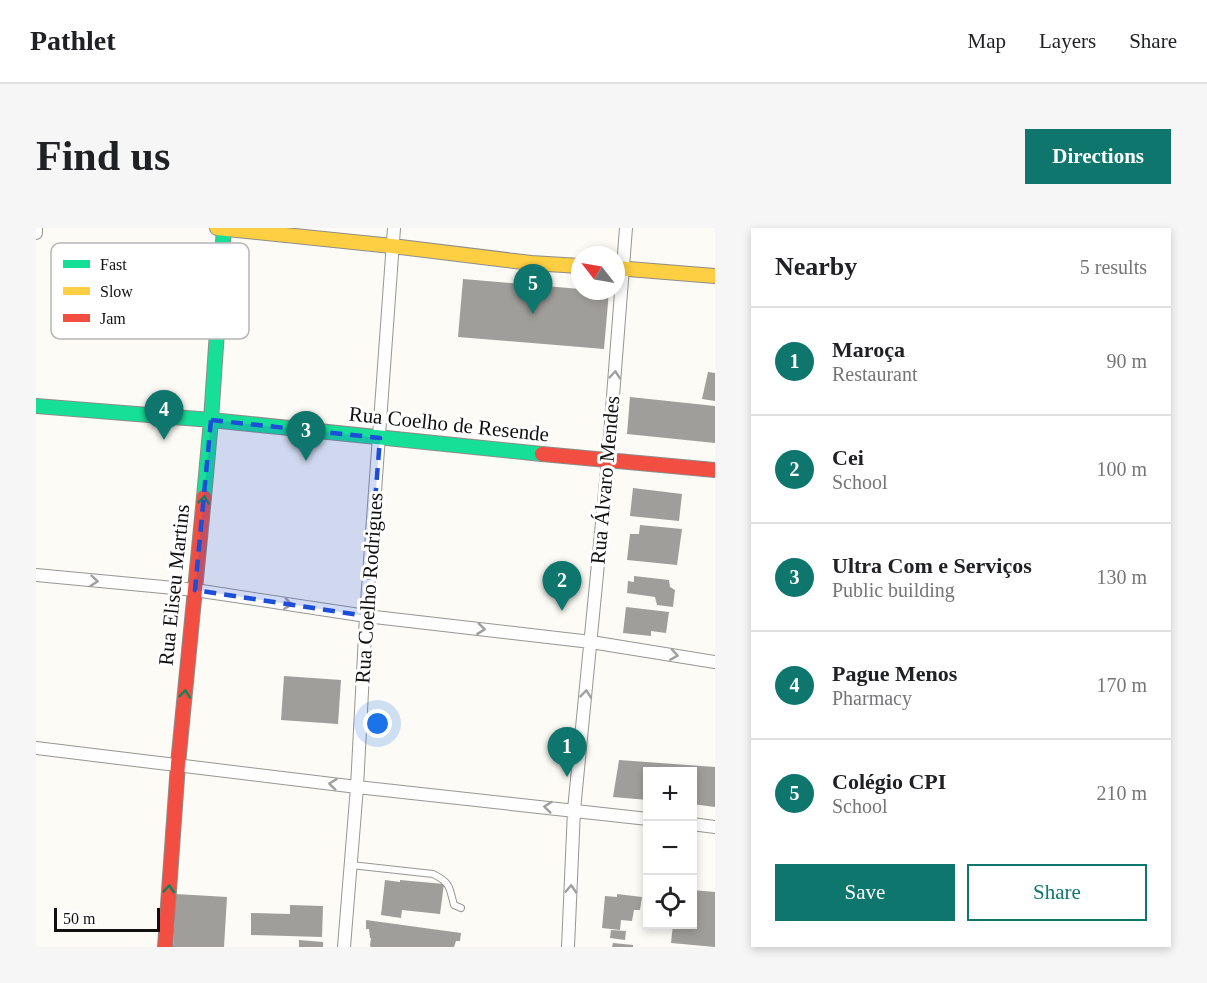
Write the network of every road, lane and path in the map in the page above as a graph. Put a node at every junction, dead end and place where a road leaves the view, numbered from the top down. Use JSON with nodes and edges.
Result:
{"nodes":[{"id":1,"x":36,"y":228,"type":"edge"},
{"id":2,"x":217,"y":228,"type":"edge"},
{"id":3,"x":224,"y":228,"type":"edge"},
{"id":4,"x":394,"y":228,"type":"edge"},
{"id":5,"x":626,"y":228,"type":"edge"},
{"id":6,"x":36,"y":233,"type":"edge"},
{"id":7,"x":223,"y":243,"type":"edge"},
{"id":8,"x":392,"y":246,"type":"junction"},
{"id":9,"x":623,"y":246,"type":"edge"},
{"id":10,"x":571,"y":265,"type":"edge"},
{"id":11,"x":625,"y":268,"type":"edge"},
{"id":12,"x":715,"y":276,"type":"edge"},
{"id":13,"x":618,"y":300,"type":"edge"},
{"id":14,"x":216,"y":339,"type":"edge"},
{"id":15,"x":36,"y":406,"type":"edge"},
{"id":16,"x":211,"y":420,"type":"junction"},
{"id":17,"x":380,"y":438,"type":"junction"},
{"id":18,"x":608,"y":461,"type":"junction"},
{"id":19,"x":715,"y":470,"type":"edge"},
{"id":20,"x":36,"y":575,"type":"edge"},
{"id":21,"x":195,"y":590,"type":"junction"},
{"id":22,"x":366,"y":616,"type":"junction"},
{"id":23,"x":591,"y":642,"type":"junction"},
{"id":24,"x":715,"y":662,"type":"edge"},
{"id":25,"x":36,"y":748,"type":"edge"},
{"id":26,"x":178,"y":764,"type":"junction"},
{"id":27,"x":357,"y":787,"type":"junction"},
{"id":28,"x":574,"y":810,"type":"junction"},
{"id":29,"x":643,"y":818,"type":"edge"},
{"id":30,"x":697,"y":825,"type":"edge"},
{"id":31,"x":715,"y":827,"type":"edge"},
{"id":32,"x":351,"y":864,"type":"junction"},
{"id":33,"x":461,"y":908,"type":"dead end"},
{"id":34,"x":165,"y":947,"type":"edge"},
{"id":35,"x":344,"y":947,"type":"edge"},
{"id":36,"x":568,"y":947,"type":"edge"}],
"edges":[{"from":1,"to":6,"type":"street"},
{"from":2,"to":3,"type":"main road"},
{"from":3,"to":7,"type":"main road","name":"Rua Eliseu Martins"},
{"from":3,"to":8,"type":"main road"},
{"from":4,"to":8,"type":"street","name":"Rua Coelho Rodrigues"},
{"from":5,"to":9,"type":"street","name":"Rua Álvaro Mendes"},
{"from":8,"to":10,"type":"main road"},
{"from":8,"to":17,"type":"street","name":"Rua Coelho Rodrigues"},
{"from":11,"to":12,"type":"main road"},
{"from":18,"to":13,"type":"street","name":"Rua Álvaro Mendes","one_way":true},
{"from":14,"to":16,"type":"main road","name":"Rua Eliseu Martins"},
{"from":15,"to":16,"type":"main road","name":"Rua Coelho de Resende"},
{"from":16,"to":17,"type":"main road","name":"Rua Coelho de Resende"},
{"from":21,"to":16,"type":"main road","name":"Rua Eliseu Martins","one_way":true},
{"from":17,"to":18,"type":"main road","name":"Rua Coelho de Resende"},
{"from":17,"to":22,"type":"street","name":"Rua Coelho Rodrigues"},
{"from":18,"to":19,"type":"main road","name":"Rua Coelho de Resende"},
{"from":18,"to":23,"type":"street","name":"Rua Álvaro Mendes"},
{"from":20,"to":21,"type":"street","one_way":true},
{"from":21,"to":22,"type":"street","one_way":true},
{"from":26,"to":21,"type":"main road","name":"Rua Eliseu Martins","one_way":true},
{"from":22,"to":23,"type":"street","one_way":true},
{"from":22,"to":27,"type":"street","name":"Rua Coelho Rodrigues"},
{"from":23,"to":24,"type":"street","one_way":true},
{"from":28,"to":23,"type":"street","name":"Rua Álvaro Mendes","one_way":true},
{"from":25,"to":26,"type":"street"},
{"from":27,"to":26,"type":"street","one_way":true},
{"from":34,"to":26,"type":"main road","name":"Rua Eliseu Martins","one_way":true},
{"from":28,"to":27,"type":"street","one_way":true},
{"from":27,"to":32,"type":"street","name":"Rua Coelho Rodrigues"},
{"from":28,"to":29,"type":"street"},
{"from":36,"to":28,"type":"street","name":"Rua Álvaro Mendes","one_way":true},
{"from":30,"to":31,"type":"street"},
{"from":32,"to":33,"type":"lane"},
{"from":32,"to":35,"type":"street","name":"Rua Coelho Rodrigues"}]}
